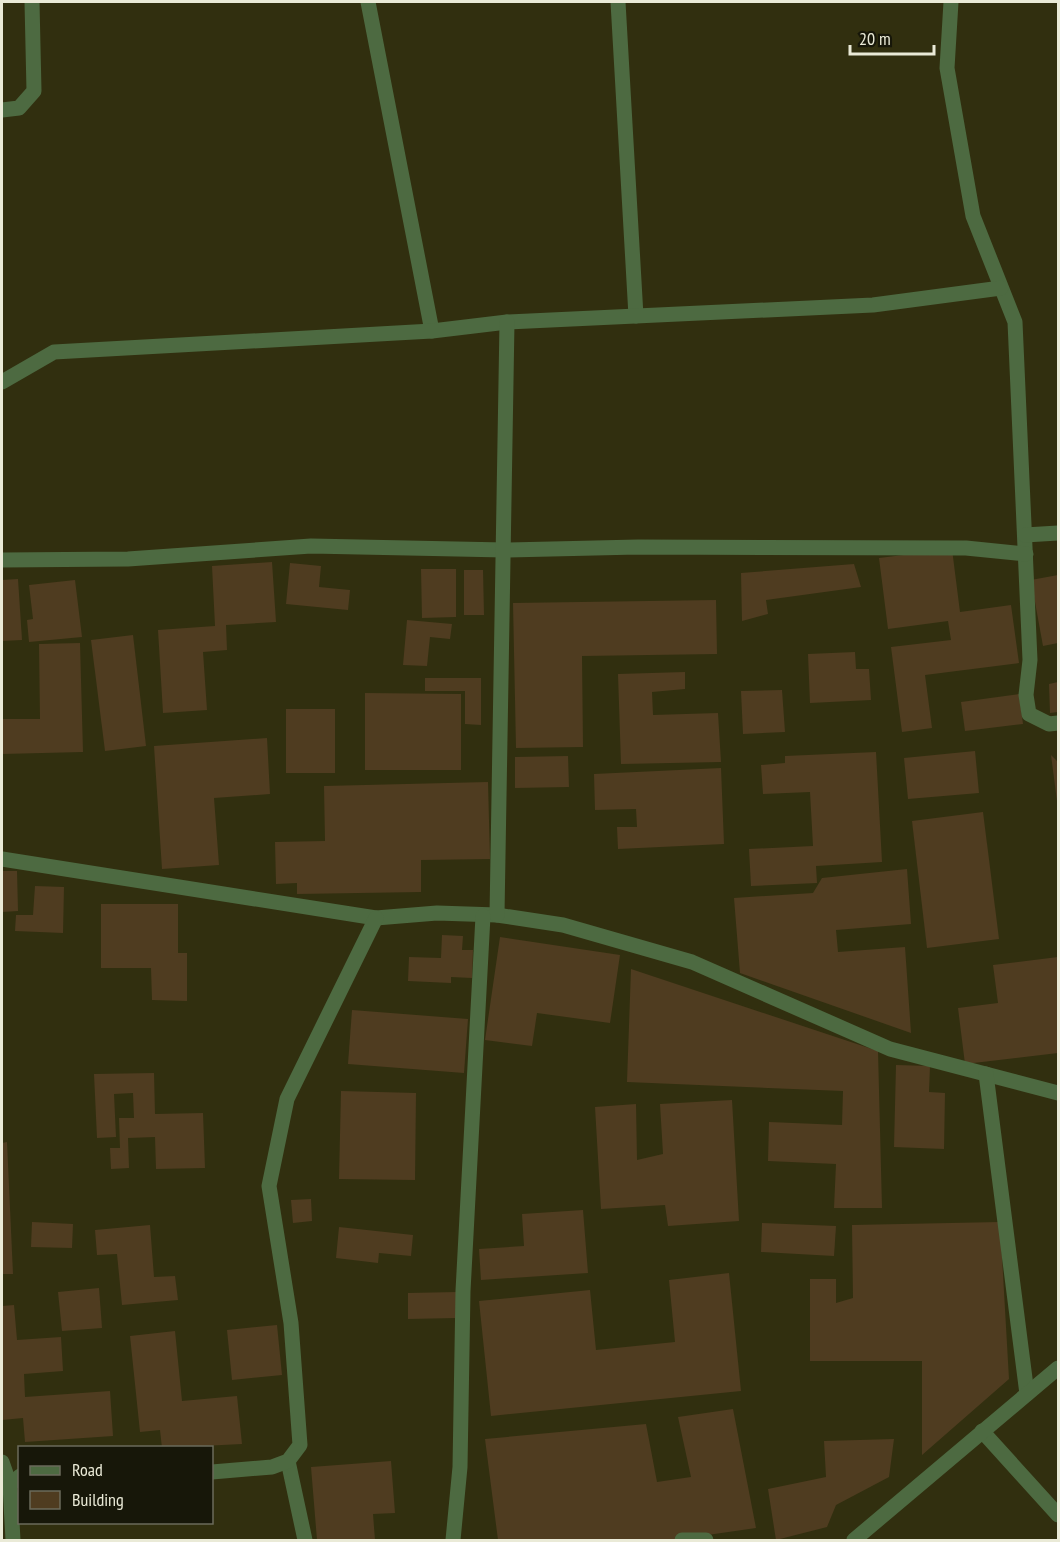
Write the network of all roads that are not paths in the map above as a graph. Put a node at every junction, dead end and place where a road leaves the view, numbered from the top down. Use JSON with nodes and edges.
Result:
{"nodes":[{"id":1,"x":32,"y":2,"type":"edge"},
{"id":2,"x":368,"y":2,"type":"edge"},
{"id":3,"x":618,"y":2,"type":"edge"},
{"id":4,"x":951,"y":2,"type":"edge"},
{"id":5,"x":2,"y":110,"type":"edge"},
{"id":6,"x":1002,"y":288,"type":"junction"},
{"id":7,"x":636,"y":316,"type":"junction"},
{"id":8,"x":507,"y":322,"type":"junction"},
{"id":9,"x":432,"y":331,"type":"junction"},
{"id":10,"x":2,"y":382,"type":"edge"},
{"id":11,"x":1059,"y":533,"type":"edge"},
{"id":12,"x":1025,"y":535,"type":"junction"},
{"id":13,"x":505,"y":550,"type":"junction"},
{"id":14,"x":1026,"y":554,"type":"junction"},
{"id":15,"x":2,"y":560,"type":"edge"},
{"id":16,"x":1059,"y":723,"type":"edge"},
{"id":17,"x":2,"y":859,"type":"edge"},
{"id":18,"x":490,"y":916,"type":"junction"},
{"id":19,"x":376,"y":918,"type":"junction"},
{"id":20,"x":986,"y":1074,"type":"junction"},
{"id":21,"x":1059,"y":1093,"type":"edge"},
{"id":22,"x":1059,"y":1368,"type":"edge"},
{"id":23,"x":1027,"y":1394,"type":"junction"},
{"id":24,"x":982,"y":1431,"type":"junction"},
{"id":25,"x":288,"y":1461,"type":"junction"},
{"id":26,"x":2,"y":1462,"type":"edge"},
{"id":27,"x":213,"y":1472,"type":"edge"},
{"id":28,"x":15,"y":1481,"type":"edge"},
{"id":29,"x":1059,"y":1515,"type":"edge"},
{"id":30,"x":13,"y":1540,"type":"edge"},
{"id":31,"x":305,"y":1540,"type":"edge"},
{"id":32,"x":453,"y":1540,"type":"edge"},
{"id":33,"x":682,"y":1540,"type":"edge"},
{"id":34,"x":706,"y":1540,"type":"edge"},
{"id":35,"x":854,"y":1540,"type":"edge"}],
"edges":[{"from":1,"to":5,"type":"street"},
{"from":2,"to":9,"type":"street"},
{"from":3,"to":7,"type":"street"},
{"from":4,"to":6,"type":"street"},
{"from":6,"to":7,"type":"street"},
{"from":6,"to":12,"type":"street"},
{"from":7,"to":8,"type":"street"},
{"from":8,"to":9,"type":"street"},
{"from":8,"to":13,"type":"street"},
{"from":9,"to":10,"type":"street"},
{"from":11,"to":12,"type":"street"},
{"from":12,"to":14,"type":"street"},
{"from":13,"to":14,"type":"street"},
{"from":13,"to":15,"type":"street"},
{"from":13,"to":18,"type":"street"},
{"from":14,"to":16,"type":"street"},
{"from":17,"to":19,"type":"street"},
{"from":18,"to":19,"type":"street"},
{"from":18,"to":20,"type":"street"},
{"from":18,"to":32,"type":"street"},
{"from":19,"to":25,"type":"street"},
{"from":20,"to":21,"type":"street"},
{"from":20,"to":23,"type":"street"},
{"from":22,"to":23,"type":"street"},
{"from":23,"to":24,"type":"street"},
{"from":24,"to":29,"type":"street"},
{"from":24,"to":35,"type":"street"},
{"from":25,"to":27,"type":"street"},
{"from":25,"to":31,"type":"street"},
{"from":26,"to":28,"type":"street"},
{"from":28,"to":30,"type":"street"},
{"from":33,"to":34,"type":"street"}]}
